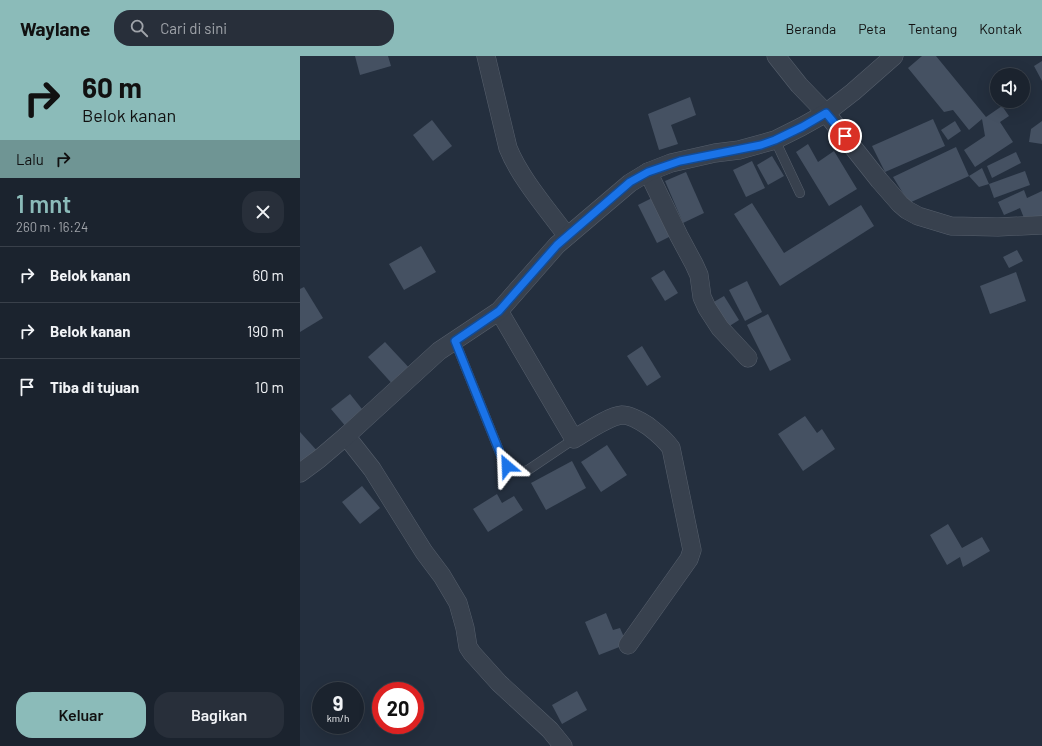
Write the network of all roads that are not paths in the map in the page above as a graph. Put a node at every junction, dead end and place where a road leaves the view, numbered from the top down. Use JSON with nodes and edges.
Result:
{"nodes":[{"id":1,"x":486,"y":56,"type":"edge"},
{"id":2,"x":776,"y":56,"type":"edge"},
{"id":3,"x":894,"y":56,"type":"edge"},
{"id":4,"x":826,"y":113,"type":"junction"},
{"id":5,"x":775,"y":140,"type":"junction"},
{"id":6,"x":648,"y":172,"type":"junction"},
{"id":7,"x":800,"y":193,"type":"dead end"},
{"id":8,"x":1042,"y":225,"type":"edge"},
{"id":9,"x":567,"y":236,"type":"junction"},
{"id":10,"x":499,"y":311,"type":"junction"},
{"id":11,"x":455,"y":341,"type":"junction"},
{"id":12,"x":748,"y":358,"type":"dead end"},
{"id":13,"x":346,"y":436,"type":"junction"},
{"id":14,"x":574,"y":439,"type":"junction"},
{"id":15,"x":300,"y":473,"type":"edge"},
{"id":16,"x":628,"y":645,"type":"dead end"},
{"id":17,"x":563,"y":746,"type":"edge"}],
"edges":[{"from":1,"to":9,"type":"street"},
{"from":2,"to":4,"type":"street"},
{"from":3,"to":4,"type":"street"},
{"from":4,"to":5,"type":"street"},
{"from":4,"to":8,"type":"street"},
{"from":5,"to":6,"type":"street"},
{"from":5,"to":7,"type":"lane"},
{"from":6,"to":9,"type":"street"},
{"from":6,"to":12,"type":"street"},
{"from":9,"to":10,"type":"street"},
{"from":10,"to":11,"type":"street"},
{"from":10,"to":14,"type":"street"},
{"from":11,"to":13,"type":"street"},
{"from":11,"to":14,"type":"lane"},
{"from":13,"to":15,"type":"street"},
{"from":13,"to":17,"type":"street"},
{"from":14,"to":16,"type":"street"}]}
